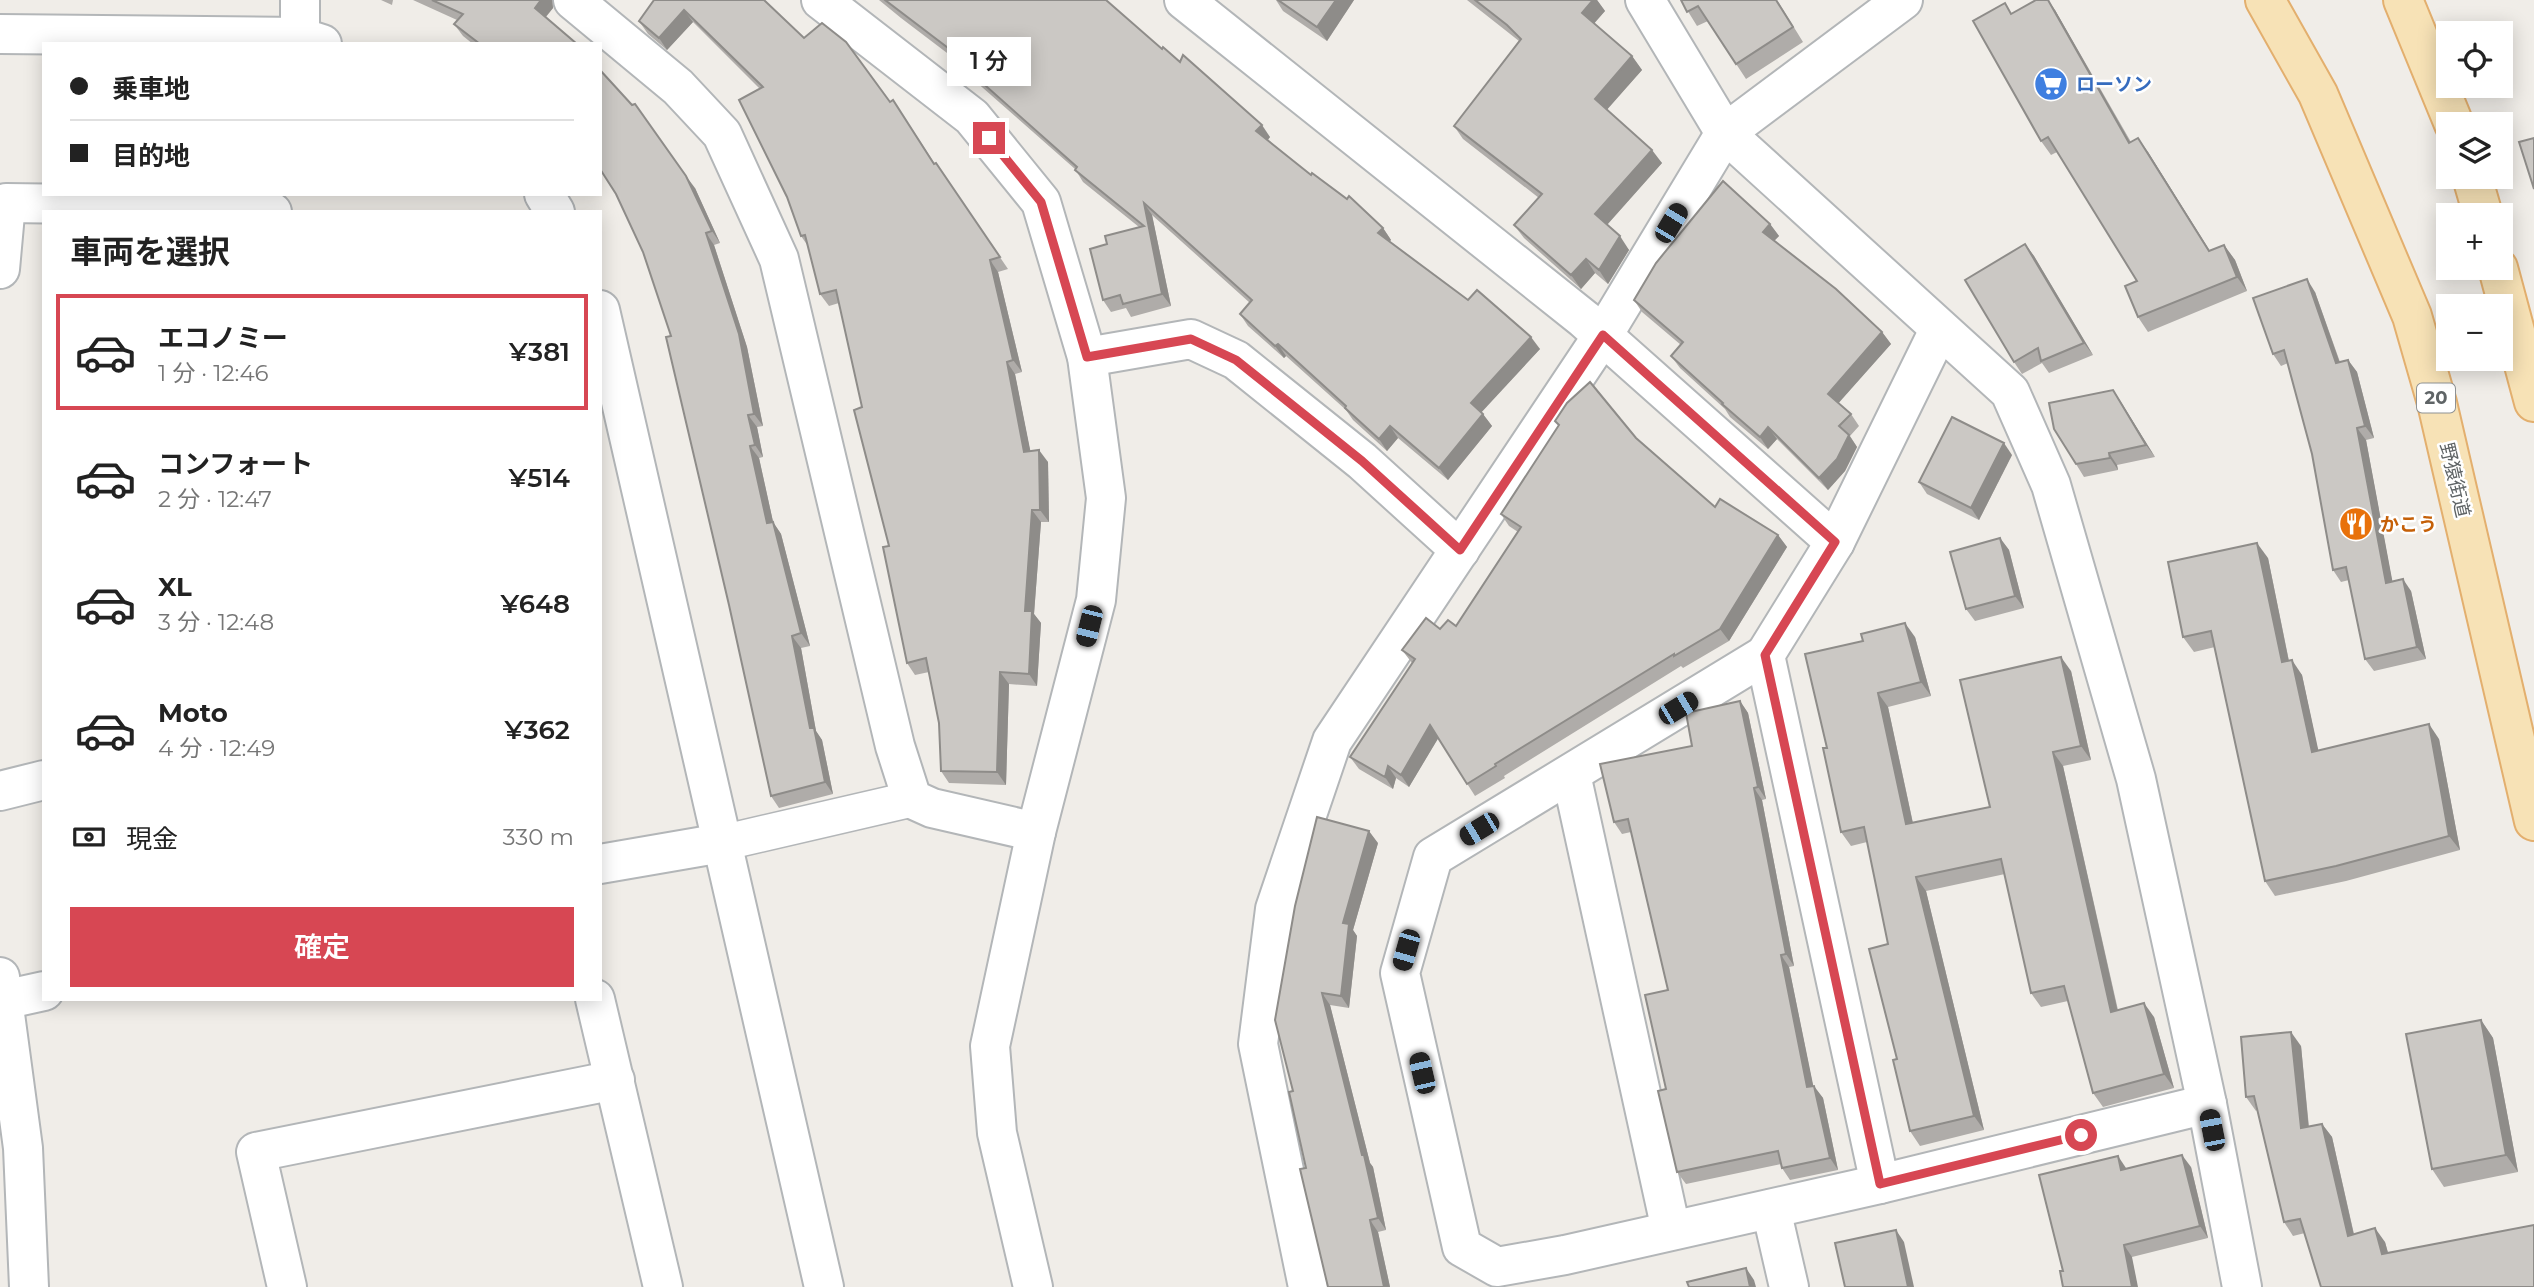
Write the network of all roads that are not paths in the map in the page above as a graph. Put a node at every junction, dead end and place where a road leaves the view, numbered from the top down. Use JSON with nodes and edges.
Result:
{"nodes":[{"id":1,"x":300,"y":0,"type":"edge"},
{"id":2,"x":573,"y":0,"type":"edge"},
{"id":3,"x":821,"y":0,"type":"edge"},
{"id":4,"x":1184,"y":0,"type":"edge"},
{"id":5,"x":1645,"y":0,"type":"edge"},
{"id":6,"x":1903,"y":0,"type":"edge"},
{"id":7,"x":2265,"y":0,"type":"edge"},
{"id":8,"x":2403,"y":0,"type":"edge"},
{"id":9,"x":0,"y":34,"type":"edge"},
{"id":10,"x":311,"y":41,"type":"edge"},
{"id":11,"x":2449,"y":112,"type":"edge"},
{"id":12,"x":1725,"y":133,"type":"junction"},
{"id":13,"x":251,"y":210,"type":"edge"},
{"id":14,"x":0,"y":269,"type":"edge"},
{"id":15,"x":2501,"y":280,"type":"edge"},
{"id":16,"x":602,"y":319,"type":"edge"},
{"id":17,"x":1939,"y":330,"type":"junction"},
{"id":18,"x":1603,"y":335,"type":"junction"},
{"id":19,"x":1087,"y":357,"type":"junction"},
{"id":20,"x":2534,"y":401,"type":"edge"},
{"id":21,"x":1835,"y":542,"type":"junction"},
{"id":22,"x":1460,"y":550,"type":"junction"},
{"id":23,"x":1765,"y":655,"type":"junction"},
{"id":24,"x":1571,"y":774,"type":"junction"},
{"id":25,"x":42,"y":780,"type":"edge"},
{"id":26,"x":0,"y":790,"type":"edge"},
{"id":27,"x":912,"y":799,"type":"junction"},
{"id":28,"x":2534,"y":821,"type":"edge"},
{"id":29,"x":1037,"y":832,"type":"junction"},
{"id":30,"x":722,"y":842,"type":"junction"},
{"id":31,"x":602,"y":864,"type":"edge"},
{"id":32,"x":2,"y":989,"type":"edge"},
{"id":33,"x":42,"y":991,"type":"edge"},
{"id":34,"x":595,"y":1001,"type":"edge"},
{"id":35,"x":615,"y":1080,"type":"junction"},
{"id":36,"x":2207,"y":1104,"type":"junction"},
{"id":37,"x":1880,"y":1184,"type":"junction"},
{"id":38,"x":1771,"y":1209,"type":"junction"},
{"id":39,"x":1671,"y":1230,"type":"junction"},
{"id":40,"x":1569,"y":1271,"type":"edge"},
{"id":41,"x":29,"y":1287,"type":"edge"},
{"id":42,"x":287,"y":1287,"type":"edge"},
{"id":43,"x":663,"y":1287,"type":"edge"},
{"id":44,"x":824,"y":1287,"type":"edge"},
{"id":45,"x":1033,"y":1287,"type":"edge"},
{"id":46,"x":1308,"y":1287,"type":"edge"},
{"id":47,"x":1789,"y":1287,"type":"edge"},
{"id":48,"x":2242,"y":1287,"type":"edge"}],
"edges":[{"from":1,"to":10,"type":"street"},
{"from":2,"to":27,"type":"street"},
{"from":3,"to":19,"type":"street"},
{"from":4,"to":18,"type":"street"},
{"from":5,"to":12,"type":"street"},
{"from":6,"to":12,"type":"street"},
{"from":7,"to":28,"type":"main road","name":"野猿街道","number":"20"},
{"from":8,"to":11,"type":"main road"},
{"from":9,"to":10,"type":"street"},
{"from":12,"to":17,"type":"street"},
{"from":12,"to":18,"type":"street"},
{"from":13,"to":14,"type":"street"},
{"from":15,"to":20,"type":"main road"},
{"from":16,"to":30,"type":"street"},
{"from":17,"to":21,"type":"street"},
{"from":17,"to":36,"type":"street"},
{"from":18,"to":21,"type":"street"},
{"from":18,"to":22,"type":"street"},
{"from":19,"to":22,"type":"street"},
{"from":19,"to":29,"type":"street"},
{"from":21,"to":23,"type":"street"},
{"from":22,"to":46,"type":"street"},
{"from":23,"to":24,"type":"street"},
{"from":23,"to":37,"type":"street"},
{"from":24,"to":39,"type":"street"},
{"from":24,"to":40,"type":"street"},
{"from":25,"to":26,"type":"street"},
{"from":27,"to":29,"type":"street"},
{"from":27,"to":30,"type":"street"},
{"from":29,"to":45,"type":"street"},
{"from":30,"to":31,"type":"street"},
{"from":30,"to":44,"type":"street"},
{"from":32,"to":33,"type":"street"},
{"from":32,"to":41,"type":"street"},
{"from":34,"to":35,"type":"street"},
{"from":35,"to":42,"type":"street"},
{"from":35,"to":43,"type":"street"},
{"from":36,"to":37,"type":"street"},
{"from":36,"to":48,"type":"street"},
{"from":37,"to":38,"type":"street"},
{"from":38,"to":39,"type":"street"},
{"from":38,"to":47,"type":"street"},
{"from":39,"to":40,"type":"street"}]}
